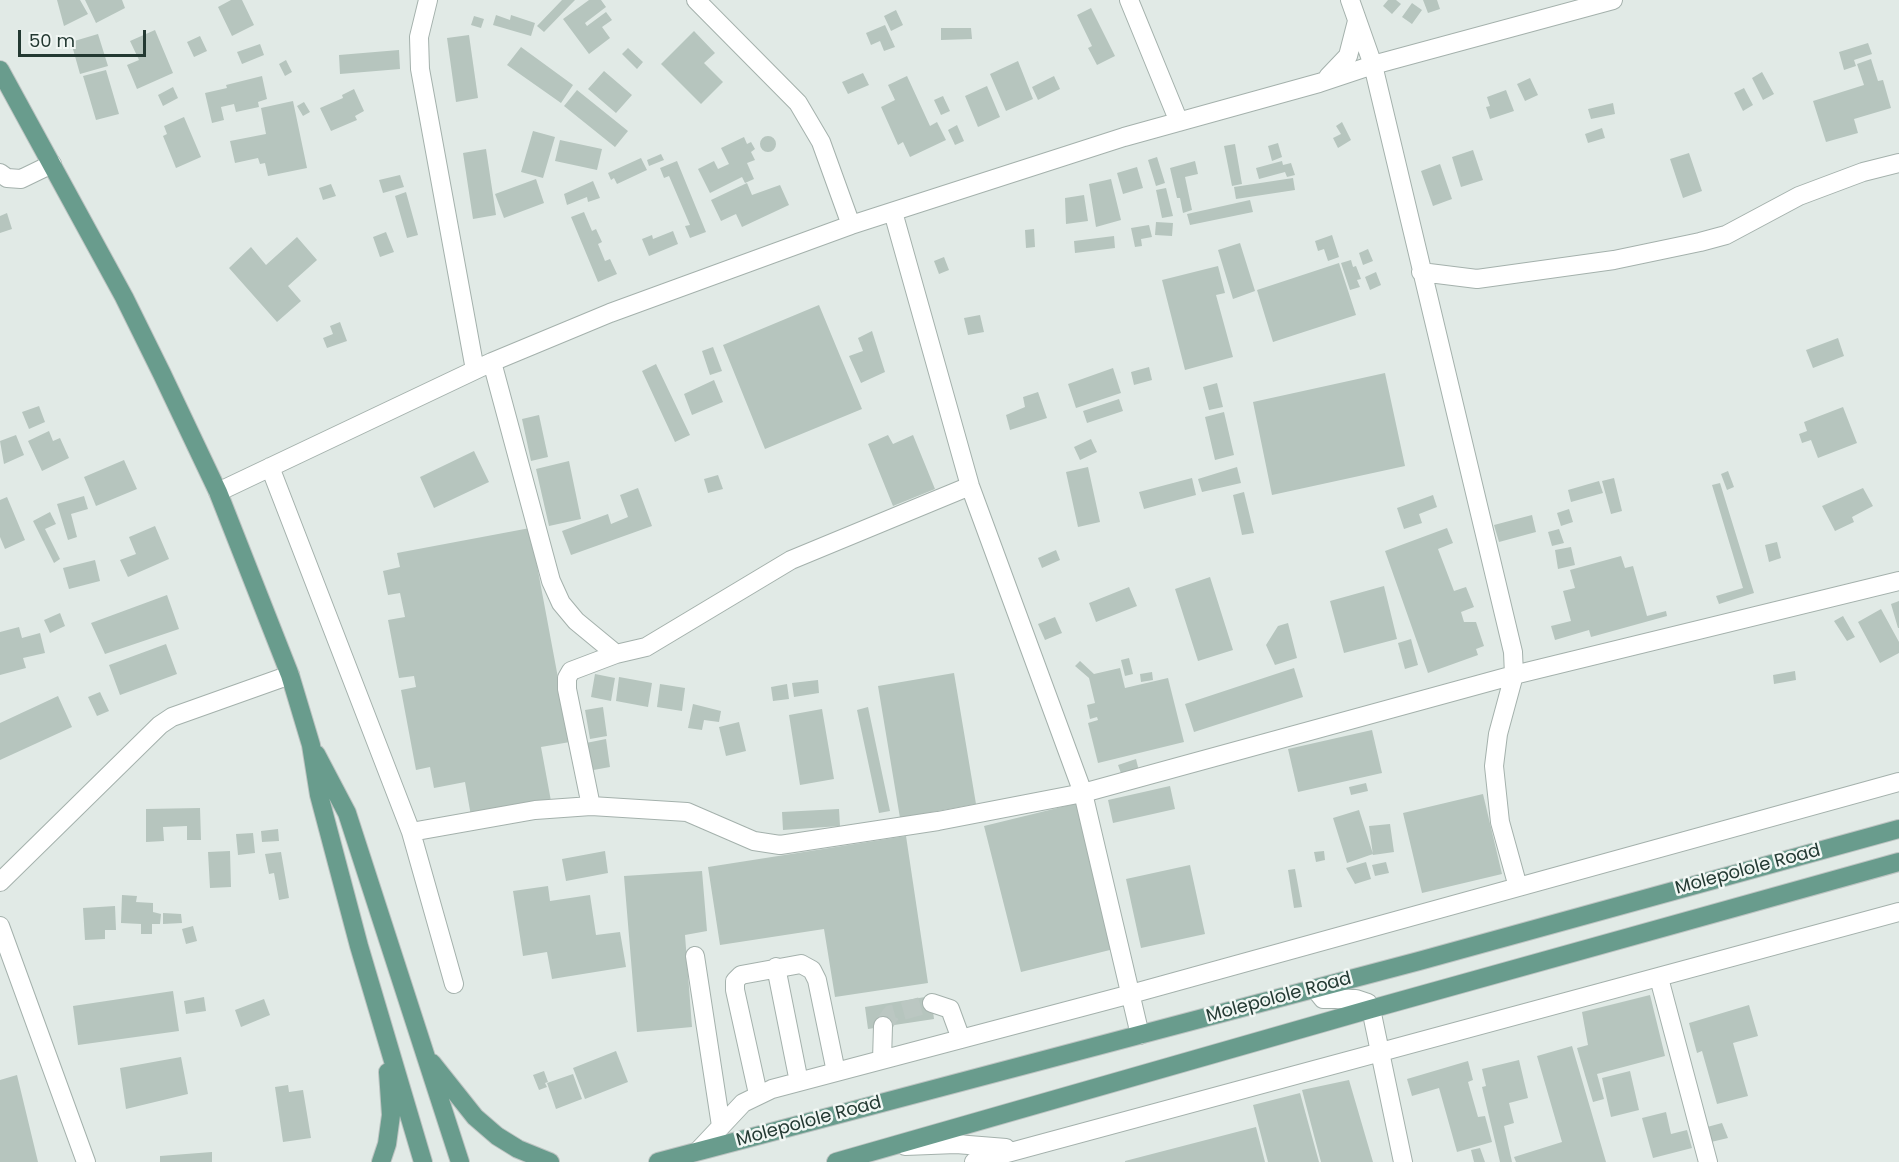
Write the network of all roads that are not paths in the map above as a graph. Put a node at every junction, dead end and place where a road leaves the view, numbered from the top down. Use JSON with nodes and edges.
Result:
{"nodes":[{"id":1,"x":429,"y":0,"type":"edge"},
{"id":2,"x":696,"y":0,"type":"edge"},
{"id":3,"x":1129,"y":0,"type":"edge"},
{"id":4,"x":1613,"y":0,"type":"edge"},
{"id":5,"x":1353,"y":8,"type":"edge"},
{"id":6,"x":1373,"y":65,"type":"junction"},
{"id":7,"x":0,"y":70,"type":"edge"},
{"id":8,"x":1319,"y":83,"type":"junction"},
{"id":9,"x":1179,"y":122,"type":"junction"},
{"id":10,"x":1899,"y":163,"type":"edge"},
{"id":11,"x":52,"y":164,"type":"junction"},
{"id":12,"x":0,"y":173,"type":"edge"},
{"id":13,"x":893,"y":212,"type":"junction"},
{"id":14,"x":851,"y":225,"type":"junction"},
{"id":15,"x":1421,"y":272,"type":"junction"},
{"id":16,"x":492,"y":362,"type":"junction"},
{"id":17,"x":475,"y":370,"type":"junction"},
{"id":18,"x":270,"y":467,"type":"junction"},
{"id":19,"x":970,"y":486,"type":"junction"},
{"id":20,"x":218,"y":492,"type":"junction"},
{"id":21,"x":1899,"y":580,"type":"edge"},
{"id":22,"x":616,"y":654,"type":"junction"},
{"id":23,"x":290,"y":675,"type":"junction"},
{"id":24,"x":1514,"y":675,"type":"junction"},
{"id":25,"x":311,"y":745,"type":"junction"},
{"id":26,"x":1899,"y":782,"type":"edge"},
{"id":27,"x":1083,"y":793,"type":"junction"},
{"id":28,"x":591,"y":806,"type":"junction"},
{"id":29,"x":1899,"y":829,"type":"edge"},
{"id":30,"x":411,"y":832,"type":"junction"},
{"id":31,"x":1899,"y":862,"type":"edge"},
{"id":32,"x":0,"y":882,"type":"edge"},
{"id":33,"x":1518,"y":887,"type":"junction"},
{"id":34,"x":1899,"y":912,"type":"edge"},
{"id":35,"x":0,"y":926,"type":"edge"},
{"id":36,"x":695,"y":956,"type":"dead end"},
{"id":37,"x":776,"y":967,"type":"junction"},
{"id":38,"x":1659,"y":978,"type":"junction"},
{"id":39,"x":454,"y":984,"type":"dead end"},
{"id":40,"x":1315,"y":989,"type":"junction"},
{"id":41,"x":1131,"y":994,"type":"junction"},
{"id":42,"x":932,"y":1003,"type":"dead end"},
{"id":43,"x":1371,"y":1009,"type":"junction"},
{"id":44,"x":882,"y":1026,"type":"dead end"},
{"id":45,"x":1140,"y":1035,"type":"junction"},
{"id":46,"x":961,"y":1039,"type":"junction"},
{"id":47,"x":387,"y":1045,"type":"junction"},
{"id":48,"x":424,"y":1052,"type":"junction"},
{"id":49,"x":1379,"y":1054,"type":"junction"},
{"id":50,"x":882,"y":1060,"type":"junction"},
{"id":51,"x":836,"y":1072,"type":"junction"},
{"id":52,"x":799,"y":1082,"type":"junction"},
{"id":53,"x":758,"y":1094,"type":"junction"},
{"id":54,"x":721,"y":1126,"type":"junction"},
{"id":55,"x":892,"y":1146,"type":"junction"},
{"id":56,"x":1020,"y":1149,"type":"junction"},
{"id":57,"x":698,"y":1152,"type":"junction"},
{"id":58,"x":86,"y":1162,"type":"edge"},
{"id":59,"x":381,"y":1162,"type":"edge"},
{"id":60,"x":423,"y":1162,"type":"edge"},
{"id":61,"x":460,"y":1162,"type":"edge"},
{"id":62,"x":550,"y":1162,"type":"edge"},
{"id":63,"x":658,"y":1162,"type":"edge"},
{"id":64,"x":836,"y":1162,"type":"edge"},
{"id":65,"x":974,"y":1162,"type":"edge"},
{"id":66,"x":1402,"y":1162,"type":"edge"},
{"id":67,"x":1708,"y":1162,"type":"edge"}],
"edges":[{"from":1,"to":17,"type":"street"},
{"from":2,"to":14,"type":"street"},
{"from":3,"to":9,"type":"street"},
{"from":4,"to":6,"type":"street"},
{"from":5,"to":6,"type":"street"},
{"from":5,"to":8,"type":"street"},
{"from":6,"to":8,"type":"street"},
{"from":6,"to":15,"type":"street"},
{"from":7,"to":11,"type":"main road"},
{"from":8,"to":9,"type":"street"},
{"from":9,"to":13,"type":"street"},
{"from":10,"to":15,"type":"street"},
{"from":11,"to":12,"type":"street"},
{"from":11,"to":20,"type":"main road"},
{"from":13,"to":14,"type":"street"},
{"from":13,"to":19,"type":"street"},
{"from":14,"to":16,"type":"street"},
{"from":15,"to":24,"type":"street"},
{"from":16,"to":17,"type":"street"},
{"from":16,"to":22,"type":"street"},
{"from":17,"to":18,"type":"street"},
{"from":18,"to":20,"type":"street"},
{"from":18,"to":30,"type":"street"},
{"from":19,"to":22,"type":"street"},
{"from":19,"to":27,"type":"street"},
{"from":20,"to":23,"type":"main road"},
{"from":21,"to":24,"type":"street"},
{"from":22,"to":28,"type":"street"},
{"from":23,"to":25,"type":"main road"},
{"from":23,"to":32,"type":"street"},
{"from":24,"to":27,"type":"street"},
{"from":24,"to":33,"type":"street"},
{"from":25,"to":47,"type":"main road"},
{"from":25,"to":48,"type":"main road"},
{"from":26,"to":33,"type":"street"},
{"from":27,"to":28,"type":"street"},
{"from":27,"to":41,"type":"street"},
{"from":28,"to":30,"type":"street"},
{"from":29,"to":40,"type":"main road","name":"Molepolole Road"},
{"from":30,"to":39,"type":"street"},
{"from":31,"to":43,"type":"main road","name":"Molepolole Road"},
{"from":33,"to":41,"type":"street"},
{"from":34,"to":38,"type":"street"},
{"from":35,"to":58,"type":"street"},
{"from":36,"to":54,"type":"street"},
{"from":37,"to":51,"type":"street"},
{"from":37,"to":52,"type":"street"},
{"from":37,"to":53,"type":"street"},
{"from":38,"to":49,"type":"street"},
{"from":38,"to":67,"type":"street"},
{"from":40,"to":43,"type":"street"},
{"from":40,"to":45,"type":"main road","name":"Molepolole Road"},
{"from":41,"to":45,"type":"street"},
{"from":41,"to":46,"type":"street"},
{"from":42,"to":46,"type":"street"},
{"from":43,"to":49,"type":"street"},
{"from":43,"to":55,"type":"main road","name":"Molepolole Road"},
{"from":44,"to":50,"type":"street"},
{"from":45,"to":57,"type":"main road","name":"Molepolole Road"},
{"from":46,"to":50,"type":"street"},
{"from":47,"to":59,"type":"main road"},
{"from":47,"to":60,"type":"main road"},
{"from":48,"to":61,"type":"main road"},
{"from":48,"to":62,"type":"main road"},
{"from":49,"to":56,"type":"street"},
{"from":49,"to":66,"type":"street"},
{"from":50,"to":51,"type":"street"},
{"from":51,"to":52,"type":"street"},
{"from":52,"to":53,"type":"street"},
{"from":53,"to":54,"type":"street"},
{"from":54,"to":57,"type":"street"},
{"from":55,"to":56,"type":"street"},
{"from":55,"to":64,"type":"main road","name":"Molepolole Road"},
{"from":56,"to":65,"type":"street"},
{"from":57,"to":63,"type":"main road","name":"Molepolole Road"}]}
